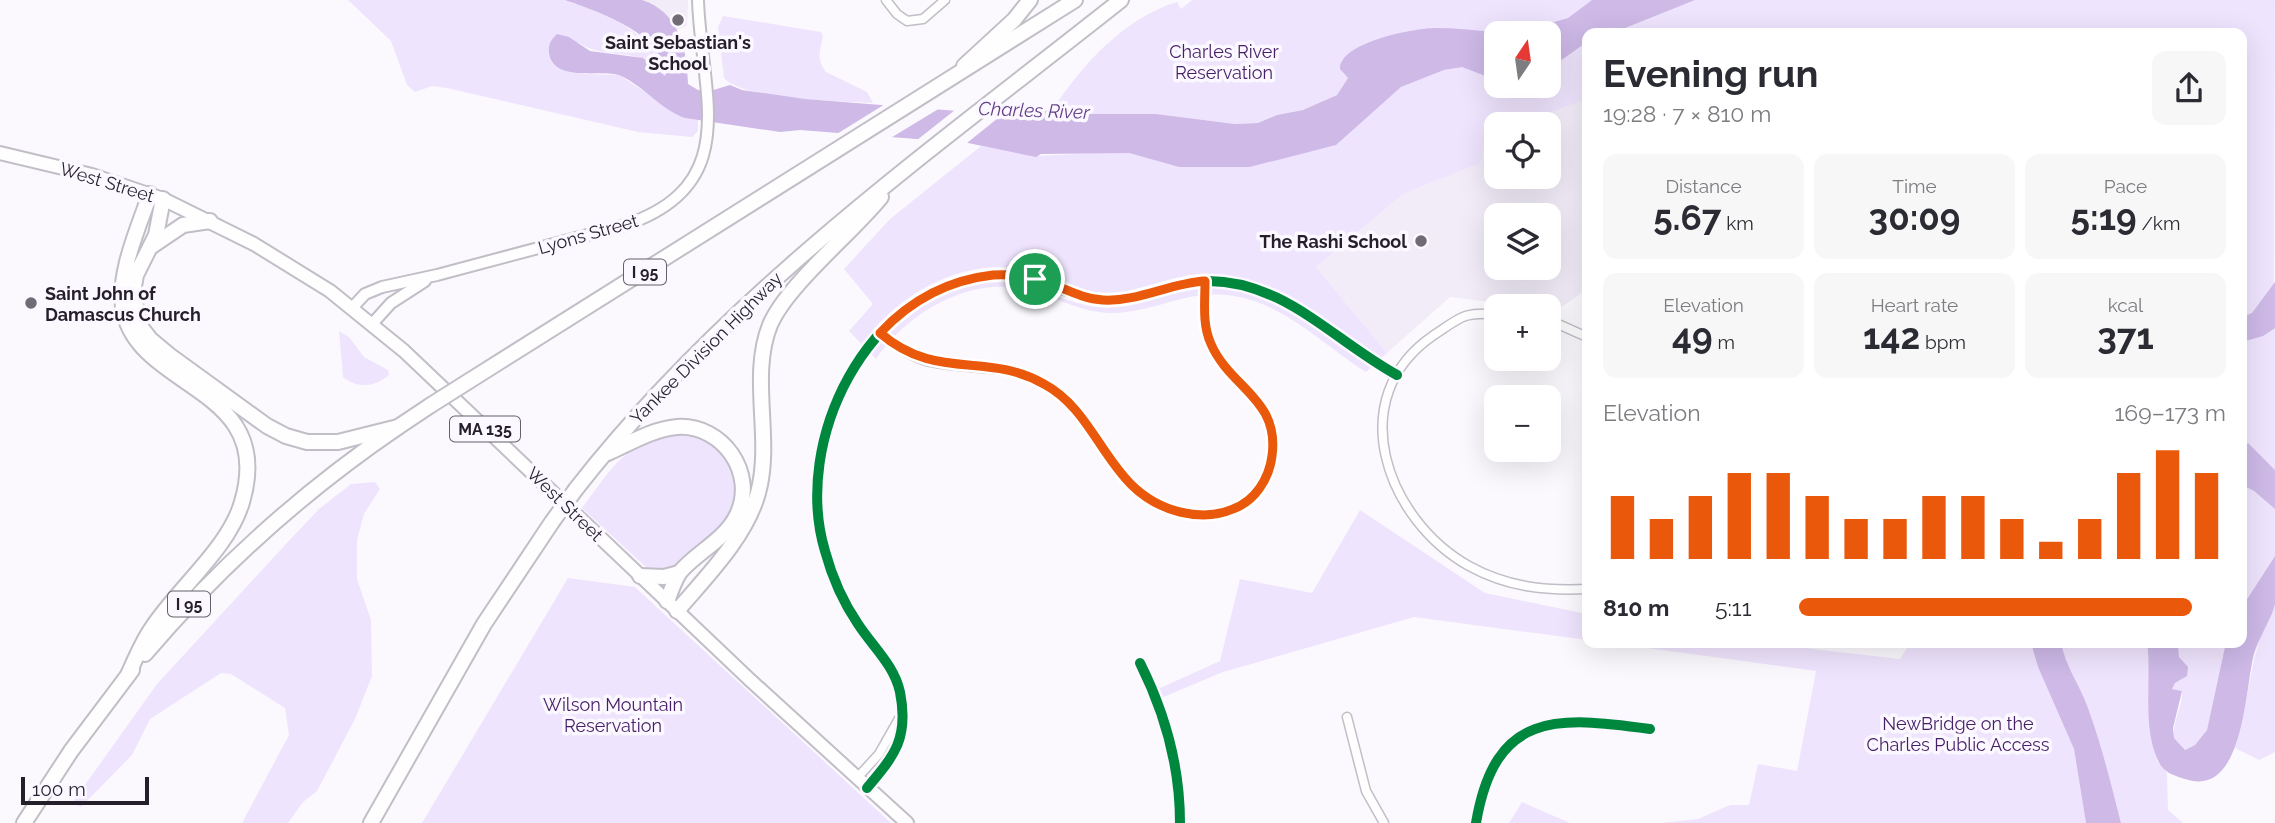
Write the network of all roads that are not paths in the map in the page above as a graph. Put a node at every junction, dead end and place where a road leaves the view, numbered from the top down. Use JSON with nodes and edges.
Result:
{"nodes":[{"id":1,"x":698,"y":0,"type":"edge"},
{"id":2,"x":886,"y":0,"type":"edge"},
{"id":3,"x":945,"y":0,"type":"edge"},
{"id":4,"x":1030,"y":0,"type":"edge"},
{"id":5,"x":1075,"y":0,"type":"edge"},
{"id":6,"x":1121,"y":0,"type":"edge"},
{"id":7,"x":945,"y":84,"type":"junction"},
{"id":8,"x":0,"y":153,"type":"edge"},
{"id":9,"x":898,"y":176,"type":"junction"},
{"id":10,"x":156,"y":196,"type":"junction"},
{"id":11,"x":210,"y":221,"type":"junction"},
{"id":12,"x":150,"y":247,"type":"junction"},
{"id":13,"x":437,"y":275,"type":"junction"},
{"id":14,"x":1205,"y":281,"type":"junction"},
{"id":15,"x":352,"y":308,"type":"junction"},
{"id":16,"x":1484,"y":313,"type":"edge"},
{"id":17,"x":372,"y":324,"type":"junction"},
{"id":18,"x":1561,"y":325,"type":"edge"},
{"id":19,"x":880,"y":333,"type":"junction"},
{"id":20,"x":1582,"y":335,"type":"edge"},
{"id":21,"x":1397,"y":375,"type":"junction"},
{"id":22,"x":398,"y":427,"type":"junction"},
{"id":23,"x":603,"y":456,"type":"junction"},
{"id":24,"x":679,"y":573,"type":"junction"},
{"id":25,"x":640,"y":576,"type":"junction"},
{"id":26,"x":1582,"y":589,"type":"edge"},
{"id":27,"x":672,"y":606,"type":"junction"},
{"id":28,"x":1140,"y":663,"type":"dead end"},
{"id":29,"x":128,"y":675,"type":"junction"},
{"id":30,"x":1347,"y":716,"type":"dead end"},
{"id":31,"x":900,"y":717,"type":"junction"},
{"id":32,"x":1650,"y":729,"type":"dead end"},
{"id":33,"x":857,"y":778,"type":"junction"},
{"id":34,"x":867,"y":788,"type":"junction"},
{"id":35,"x":24,"y":823,"type":"edge"},
{"id":36,"x":371,"y":823,"type":"edge"},
{"id":37,"x":907,"y":823,"type":"edge"},
{"id":38,"x":1180,"y":823,"type":"edge"},
{"id":39,"x":1384,"y":823,"type":"edge"},
{"id":40,"x":1476,"y":823,"type":"edge"}],
"edges":[{"from":1,"to":13,"type":"main road","name":"Lyons Street"},
{"from":2,"to":3,"type":"street"},
{"from":4,"to":7,"type":"highway"},
{"from":5,"to":7,"type":"highway","number":"I 95"},
{"from":6,"to":9,"type":"highway","name":"Yankee Division Highway"},
{"from":7,"to":22,"type":"highway","number":"I 95","bridge":true},
{"from":8,"to":10,"type":"main road","name":"West Street","number":"MA 135"},
{"from":9,"to":23,"type":"highway","name":"Yankee Division Highway"},
{"from":9,"to":27,"type":"highway"},
{"from":10,"to":11,"type":"main road","name":"West Street","number":"MA 135"},
{"from":10,"to":12,"type":"highway"},
{"from":10,"to":29,"type":"highway"},
{"from":11,"to":12,"type":"highway"},
{"from":11,"to":15,"type":"main road","name":"West Street","number":"MA 135"},
{"from":12,"to":22,"type":"highway"},
{"from":13,"to":15,"type":"main road","name":"Lyons Street"},
{"from":13,"to":17,"type":"main road","name":"Lyons Street"},
{"from":14,"to":19,"type":"street"},
{"from":14,"to":19,"type":"street"},
{"from":14,"to":21,"type":"street"},
{"from":15,"to":17,"type":"main road","name":"West Street","number":"MA 135"},
{"from":16,"to":21,"type":"street"},
{"from":17,"to":25,"type":"main road","name":"West Street","number":"MA 135"},
{"from":18,"to":20,"type":"street"},
{"from":19,"to":31,"type":"street"},
{"from":21,"to":26,"type":"street"},
{"from":22,"to":29,"type":"highway","number":"I 95"},
{"from":23,"to":24,"type":"highway"},
{"from":23,"to":36,"type":"highway","name":"Yankee Division Highway","bridge":true},
{"from":24,"to":25,"type":"highway"},
{"from":24,"to":27,"type":"highway"},
{"from":25,"to":27,"type":"main road","name":"West Street","number":"MA 135"},
{"from":27,"to":33,"type":"main road","name":"West Street"},
{"from":28,"to":38,"type":"street"},
{"from":29,"to":35,"type":"highway","number":"I 95"},
{"from":30,"to":39,"type":"street"},
{"from":31,"to":33,"type":"street"},
{"from":31,"to":34,"type":"street"},
{"from":32,"to":40,"type":"street"},
{"from":33,"to":34,"type":"main road","name":"West Street"},
{"from":34,"to":37,"type":"main road","name":"West Street"}]}
